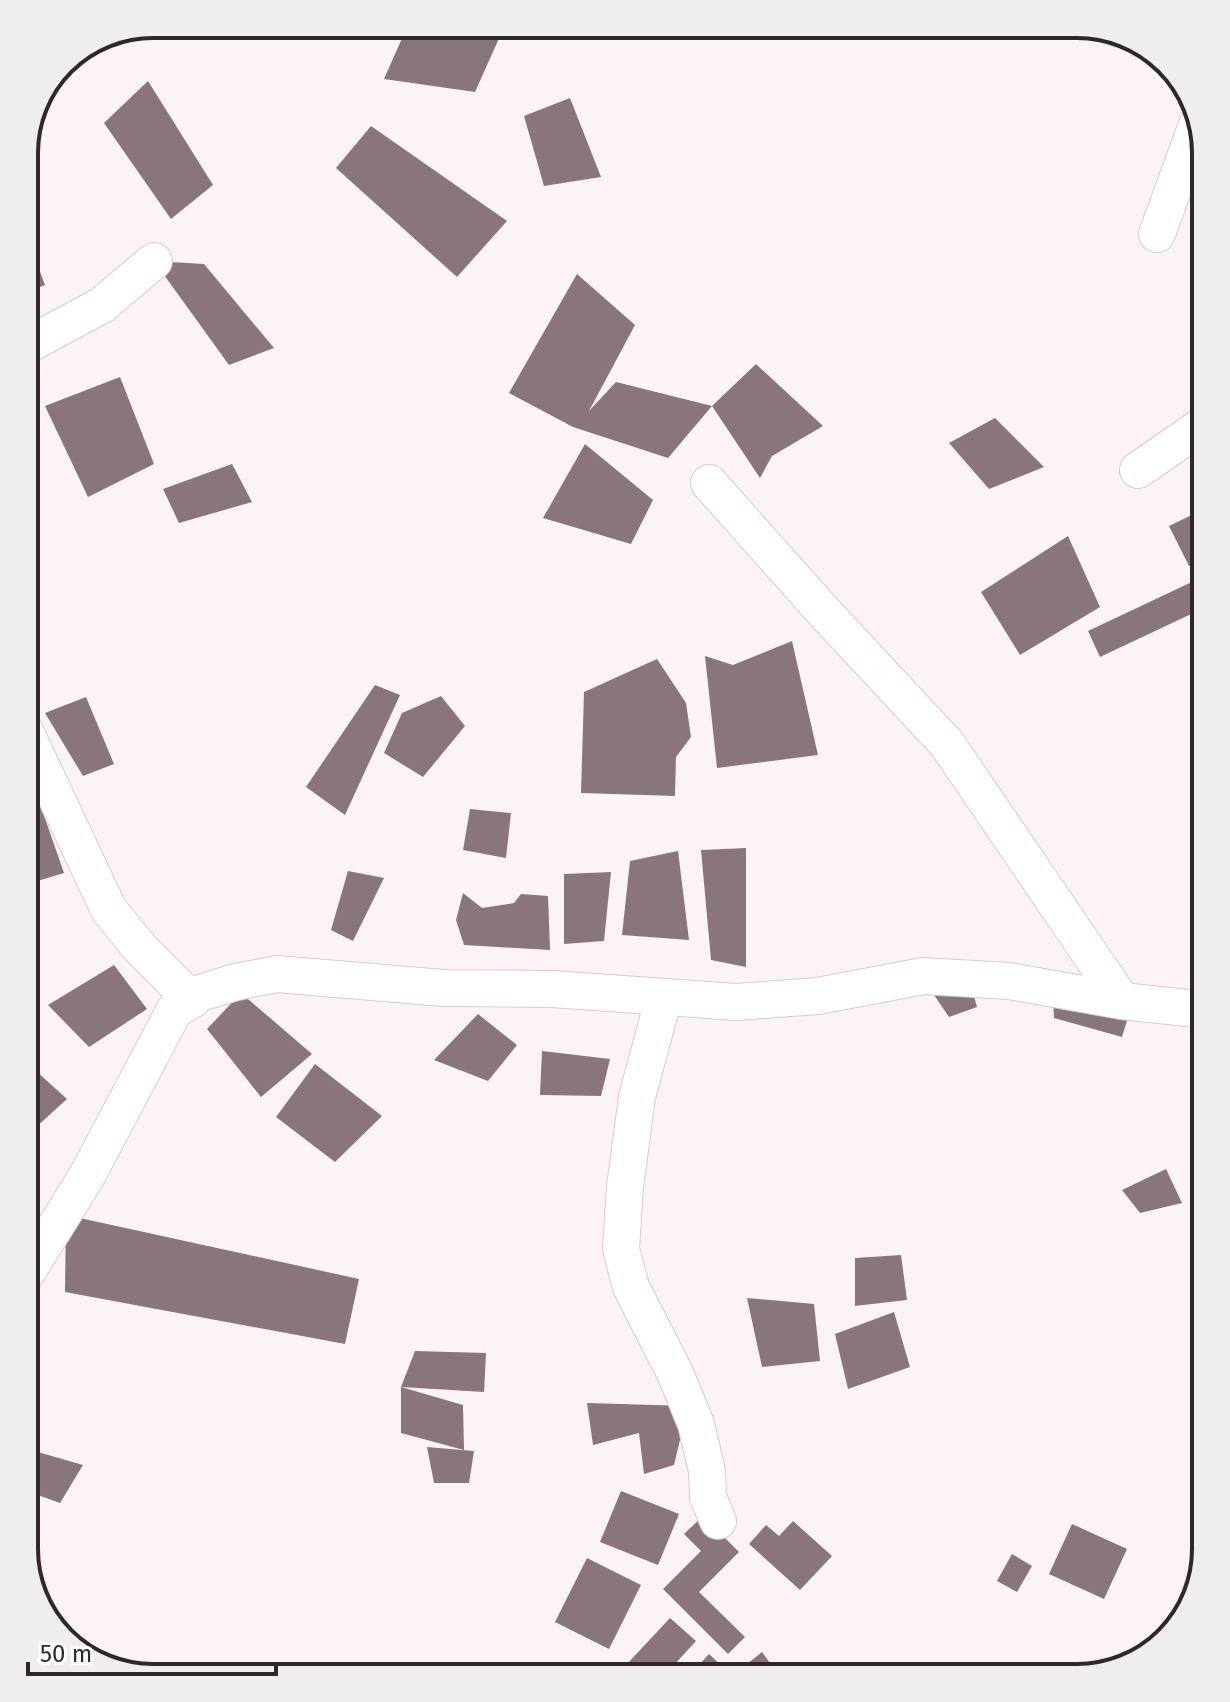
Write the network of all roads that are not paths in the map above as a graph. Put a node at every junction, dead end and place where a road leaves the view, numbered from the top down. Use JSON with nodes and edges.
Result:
{"nodes":[{"id":1,"x":1191,"y":141,"type":"edge"},
{"id":2,"x":1157,"y":234,"type":"dead end"},
{"id":3,"x":154,"y":261,"type":"dead end"},
{"id":4,"x":38,"y":339,"type":"edge"},
{"id":5,"x":1192,"y":433,"type":"edge"},
{"id":6,"x":1138,"y":470,"type":"dead end"},
{"id":7,"x":709,"y":483,"type":"dead end"},
{"id":8,"x":38,"y":759,"type":"edge"},
{"id":9,"x":664,"y":997,"type":"junction"},
{"id":10,"x":192,"y":1000,"type":"junction"},
{"id":11,"x":1122,"y":1001,"type":"junction"},
{"id":12,"x":1192,"y":1008,"type":"edge"},
{"id":13,"x":38,"y":1254,"type":"edge"},
{"id":14,"x":718,"y":1521,"type":"dead end"}],
"edges":[{"from":1,"to":2,"type":"street"},
{"from":3,"to":4,"type":"street"},
{"from":5,"to":6,"type":"street"},
{"from":7,"to":11,"type":"street"},
{"from":8,"to":10,"type":"street"},
{"from":9,"to":10,"type":"street"},
{"from":9,"to":11,"type":"street"},
{"from":9,"to":14,"type":"street"},
{"from":10,"to":13,"type":"street"},
{"from":11,"to":12,"type":"street"}]}
